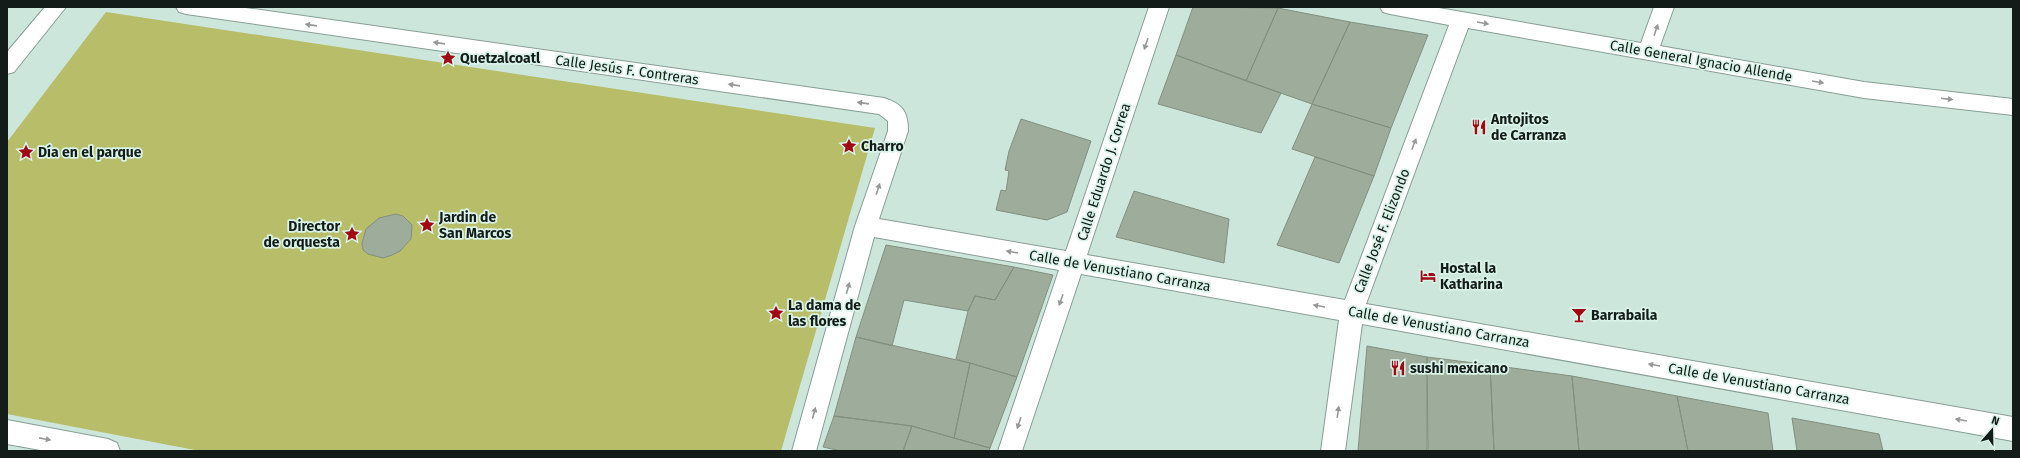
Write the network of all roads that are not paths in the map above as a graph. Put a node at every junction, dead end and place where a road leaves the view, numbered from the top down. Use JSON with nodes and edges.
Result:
{"nodes":[{"id":1,"x":56,"y":7,"type":"edge"},
{"id":2,"x":186,"y":7,"type":"edge"},
{"id":3,"x":1159,"y":7,"type":"edge"},
{"id":4,"x":1390,"y":7,"type":"edge"},
{"id":5,"x":1664,"y":7,"type":"edge"},
{"id":6,"x":290,"y":14,"type":"edge"},
{"id":7,"x":1461,"y":20,"type":"junction"},
{"id":8,"x":1648,"y":52,"type":"junction"},
{"id":9,"x":7,"y":66,"type":"edge"},
{"id":10,"x":2013,"y":107,"type":"edge"},
{"id":11,"x":866,"y":226,"type":"junction"},
{"id":12,"x":1074,"y":263,"type":"junction"},
{"id":13,"x":1352,"y":312,"type":"junction"},
{"id":14,"x":2013,"y":429,"type":"edge"},
{"id":15,"x":7,"y":432,"type":"edge"},
{"id":16,"x":108,"y":451,"type":"edge"},
{"id":17,"x":804,"y":451,"type":"edge"},
{"id":18,"x":1010,"y":451,"type":"edge"},
{"id":19,"x":1333,"y":451,"type":"edge"}],
"edges":[{"from":1,"to":9,"type":"street"},
{"from":2,"to":6,"type":"street","name":"Calle Jesús F. Contreras"},
{"from":3,"to":12,"type":"street","name":"Calle Eduardo J. Correa","one_way":true},
{"from":4,"to":7,"type":"street","name":"Calle General Ignacio Allende"},
{"from":8,"to":5,"type":"street","one_way":true},
{"from":11,"to":6,"type":"street","name":"Calle Jesús F. Contreras","one_way":true},
{"from":7,"to":8,"type":"street","name":"Calle General Ignacio Allende","one_way":true},
{"from":13,"to":7,"type":"street","name":"Calle José F. Elizondo","one_way":true},
{"from":8,"to":10,"type":"street","name":"Calle General Ignacio Allende","one_way":true},
{"from":12,"to":11,"type":"street","name":"Calle de Venustiano Carranza","one_way":true},
{"from":17,"to":11,"type":"street","one_way":true},
{"from":13,"to":12,"type":"street","name":"Calle de Venustiano Carranza","one_way":true},
{"from":12,"to":18,"type":"street","name":"Calle Eduardo J. Correa","one_way":true},
{"from":14,"to":13,"type":"street","name":"Calle de Venustiano Carranza","one_way":true},
{"from":19,"to":13,"type":"street","name":"Calle José F. Elizondo","one_way":true},
{"from":15,"to":16,"type":"street","one_way":true}]}
